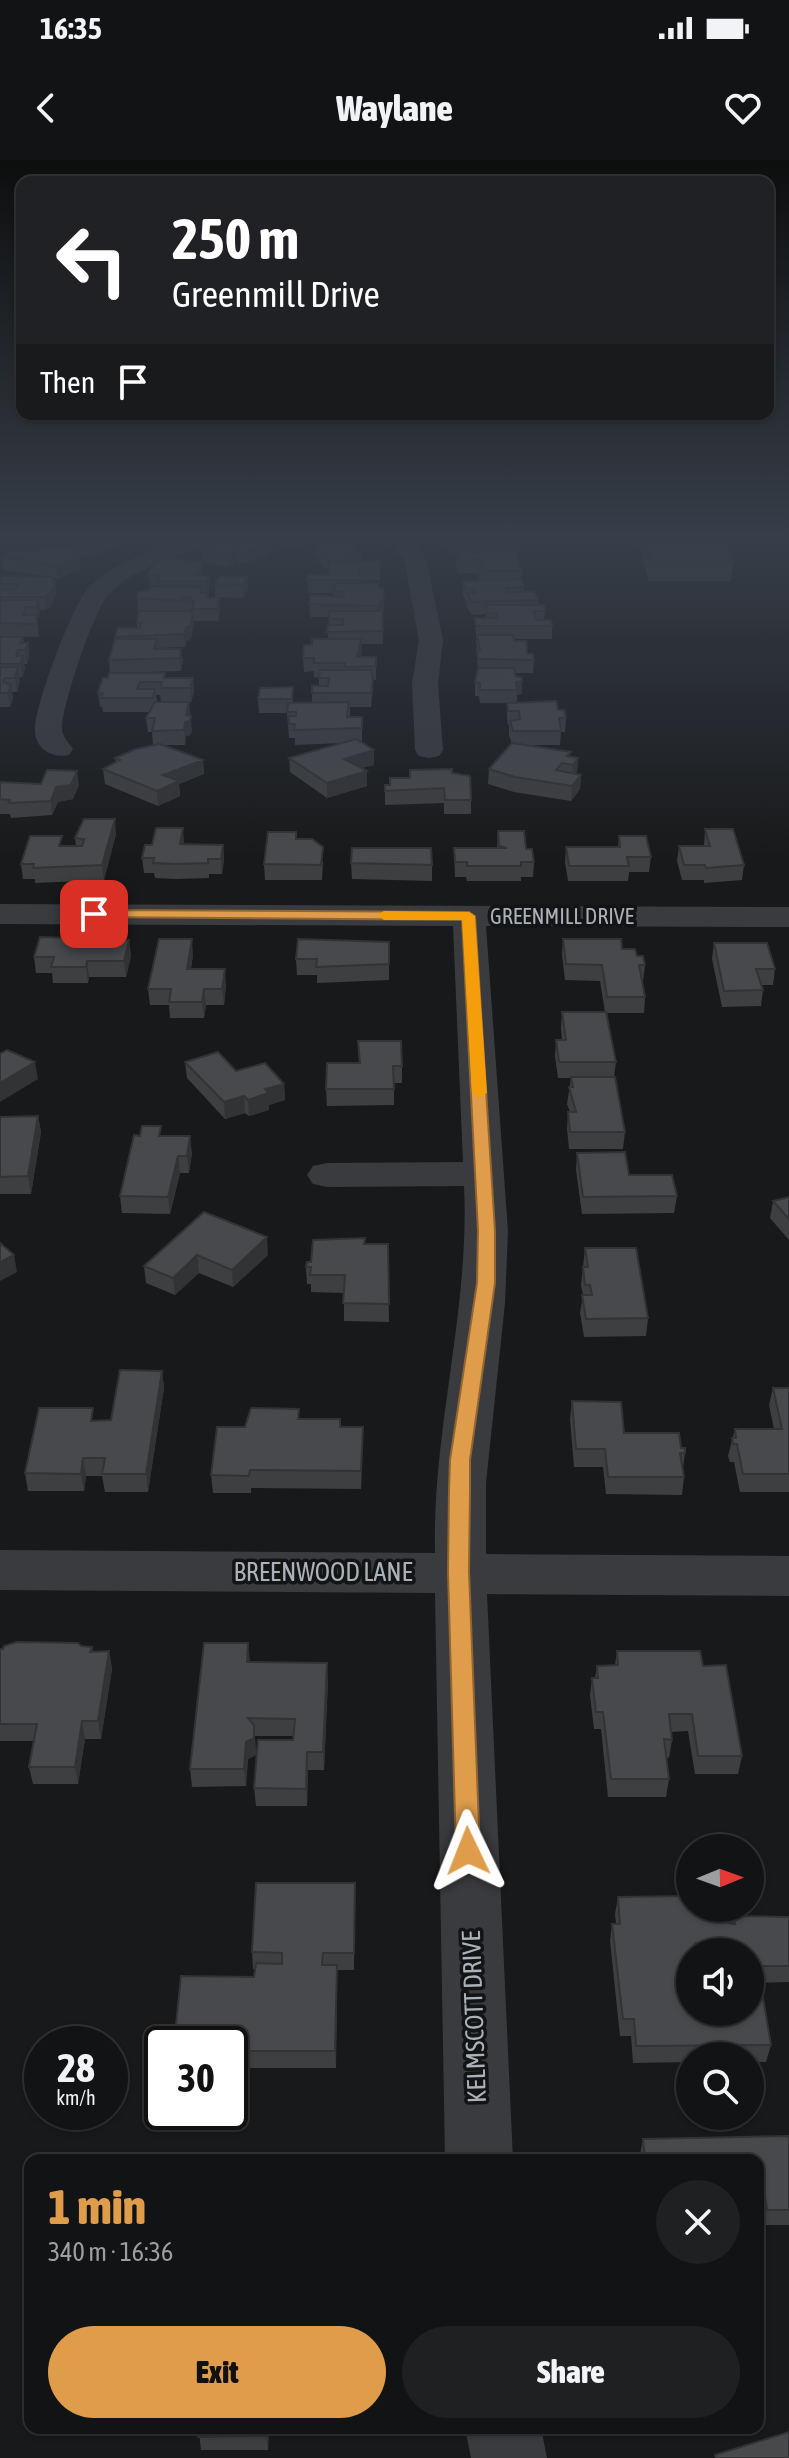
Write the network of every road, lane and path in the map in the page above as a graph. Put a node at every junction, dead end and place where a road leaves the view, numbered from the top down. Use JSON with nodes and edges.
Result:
{"nodes":[{"id":1,"x":74,"y":644,"type":"edge"},
{"id":2,"x":429,"y":644,"type":"edge"},
{"id":3,"x":59,"y":749,"type":"dead end"},
{"id":4,"x":429,"y":750,"type":"dead end"},
{"id":5,"x":0,"y":914,"type":"edge"},
{"id":6,"x":469,"y":916,"type":"junction"},
{"id":7,"x":789,"y":917,"type":"edge"},
{"id":8,"x":484,"y":1174,"type":"junction"},
{"id":9,"x":327,"y":1175,"type":"dead end"},
{"id":10,"x":0,"y":1570,"type":"edge"},
{"id":11,"x":459,"y":1572,"type":"junction"},
{"id":12,"x":789,"y":1576,"type":"edge"},
{"id":13,"x":479,"y":2154,"type":"edge"},
{"id":14,"x":504,"y":2434,"type":"edge"},
{"id":15,"x":509,"y":2458,"type":"edge"}],
"edges":[{"from":1,"to":3,"type":"street"},
{"from":2,"to":4,"type":"street"},
{"from":5,"to":6,"type":"street","name":"GREENMILL DRIVE"},
{"from":6,"to":7,"type":"street","name":"GREENMILL DRIVE"},
{"from":6,"to":8,"type":"street","name":"KELMSCOTT DRIVE"},
{"from":8,"to":9,"type":"street"},
{"from":8,"to":11,"type":"street","name":"KELMSCOTT DRIVE"},
{"from":10,"to":11,"type":"street","name":"BREENWOOD LANE"},
{"from":11,"to":12,"type":"street","name":"BREENWOOD LANE"},
{"from":11,"to":13,"type":"street","name":"KELMSCOTT DRIVE"},
{"from":14,"to":15,"type":"street"}]}
